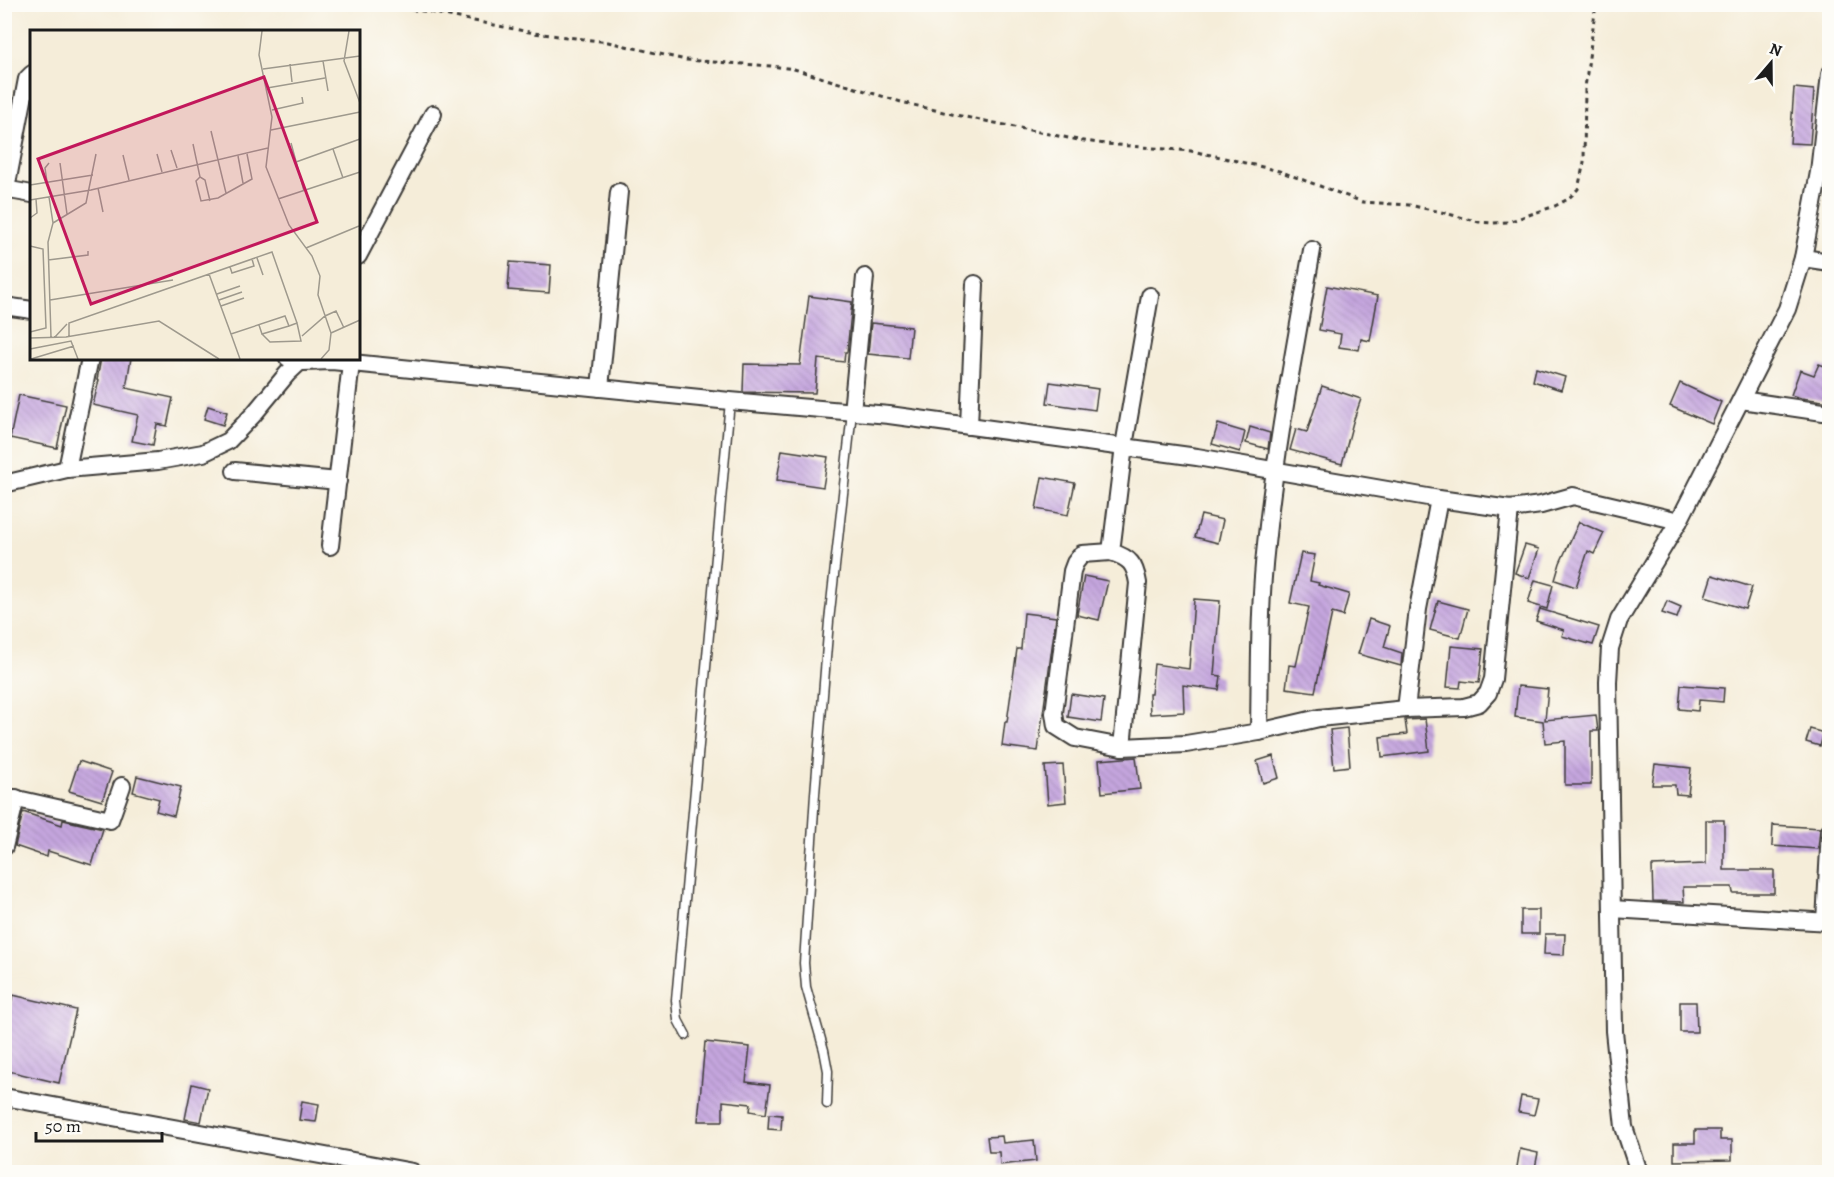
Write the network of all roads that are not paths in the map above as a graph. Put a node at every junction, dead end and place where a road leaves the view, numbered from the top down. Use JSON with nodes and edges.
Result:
{"nodes":[{"id":1,"x":30,"y":76,"type":"edge"},
{"id":2,"x":1829,"y":83,"type":"edge"},
{"id":3,"x":433,"y":114,"type":"dead end"},
{"id":4,"x":5,"y":189,"type":"edge"},
{"id":5,"x":619,"y":192,"type":"dead end"},
{"id":6,"x":30,"y":194,"type":"edge"},
{"id":7,"x":1312,"y":250,"type":"dead end"},
{"id":8,"x":360,"y":252,"type":"edge"},
{"id":9,"x":1803,"y":258,"type":"junction"},
{"id":10,"x":1830,"y":262,"type":"edge"},
{"id":11,"x":865,"y":276,"type":"dead end"},
{"id":12,"x":975,"y":284,"type":"dead end"},
{"id":13,"x":1150,"y":296,"type":"dead end"},
{"id":14,"x":4,"y":306,"type":"edge"},
{"id":15,"x":30,"y":310,"type":"edge"},
{"id":16,"x":90,"y":360,"type":"edge"},
{"id":17,"x":299,"y":360,"type":"edge"},
{"id":18,"x":351,"y":363,"type":"junction"},
{"id":19,"x":600,"y":388,"type":"junction"},
{"id":20,"x":1741,"y":400,"type":"junction"},
{"id":21,"x":730,"y":401,"type":"junction"},
{"id":22,"x":852,"y":412,"type":"junction"},
{"id":23,"x":1830,"y":413,"type":"edge"},
{"id":24,"x":969,"y":426,"type":"junction"},
{"id":25,"x":1124,"y":446,"type":"junction"},
{"id":26,"x":67,"y":469,"type":"junction"},
{"id":27,"x":235,"y":471,"type":"dead end"},
{"id":28,"x":1274,"y":471,"type":"junction"},
{"id":29,"x":338,"y":481,"type":"junction"},
{"id":30,"x":4,"y":484,"type":"edge"},
{"id":31,"x":1439,"y":499,"type":"junction"},
{"id":32,"x":1510,"y":509,"type":"junction"},
{"id":33,"x":1679,"y":521,"type":"junction"},
{"id":34,"x":330,"y":546,"type":"dead end"},
{"id":35,"x":1111,"y":552,"type":"junction"},
{"id":36,"x":1406,"y":709,"type":"junction"},
{"id":37,"x":1259,"y":732,"type":"junction"},
{"id":38,"x":1122,"y":747,"type":"junction"},
{"id":39,"x":122,"y":786,"type":"dead end"},
{"id":40,"x":10,"y":797,"type":"edge"},
{"id":41,"x":1830,"y":831,"type":"edge"},
{"id":42,"x":4,"y":847,"type":"edge"},
{"id":43,"x":1612,"y":909,"type":"junction"},
{"id":44,"x":1827,"y":921,"type":"edge"},
{"id":45,"x":686,"y":1035,"type":"dead end"},
{"id":46,"x":4,"y":1096,"type":"edge"},
{"id":47,"x":827,"y":1104,"type":"dead end"},
{"id":48,"x":413,"y":1173,"type":"edge"},
{"id":49,"x":1639,"y":1173,"type":"edge"}],
"edges":[{"from":1,"to":4,"type":"street"},
{"from":2,"to":9,"type":"street"},
{"from":3,"to":8,"type":"street"},
{"from":4,"to":6,"type":"street"},
{"from":5,"to":19,"type":"street"},
{"from":7,"to":28,"type":"street"},
{"from":9,"to":10,"type":"street"},
{"from":9,"to":20,"type":"street"},
{"from":11,"to":22,"type":"street"},
{"from":12,"to":24,"type":"street"},
{"from":13,"to":25,"type":"street"},
{"from":14,"to":15,"type":"street"},
{"from":16,"to":26,"type":"street"},
{"from":17,"to":18,"type":"street"},
{"from":17,"to":26,"type":"street"},
{"from":18,"to":19,"type":"street"},
{"from":18,"to":29,"type":"street"},
{"from":19,"to":21,"type":"street"},
{"from":20,"to":23,"type":"street"},
{"from":20,"to":33,"type":"street"},
{"from":21,"to":22,"type":"street"},
{"from":21,"to":45,"type":"lane"},
{"from":22,"to":24,"type":"street"},
{"from":22,"to":47,"type":"lane"},
{"from":24,"to":25,"type":"street"},
{"from":25,"to":28,"type":"street"},
{"from":25,"to":35,"type":"street"},
{"from":26,"to":30,"type":"street"},
{"from":27,"to":29,"type":"street"},
{"from":28,"to":31,"type":"street"},
{"from":28,"to":37,"type":"street"},
{"from":29,"to":34,"type":"street"},
{"from":31,"to":32,"type":"street"},
{"from":31,"to":36,"type":"street"},
{"from":32,"to":33,"type":"street"},
{"from":32,"to":36,"type":"street"},
{"from":33,"to":43,"type":"street"},
{"from":35,"to":38,"type":"street"},
{"from":35,"to":38,"type":"street"},
{"from":36,"to":37,"type":"street"},
{"from":37,"to":38,"type":"street"},
{"from":39,"to":40,"type":"street"},
{"from":40,"to":42,"type":"street"},
{"from":41,"to":44,"type":"street"},
{"from":43,"to":44,"type":"street"},
{"from":43,"to":49,"type":"street"},
{"from":46,"to":48,"type":"street"}]}
